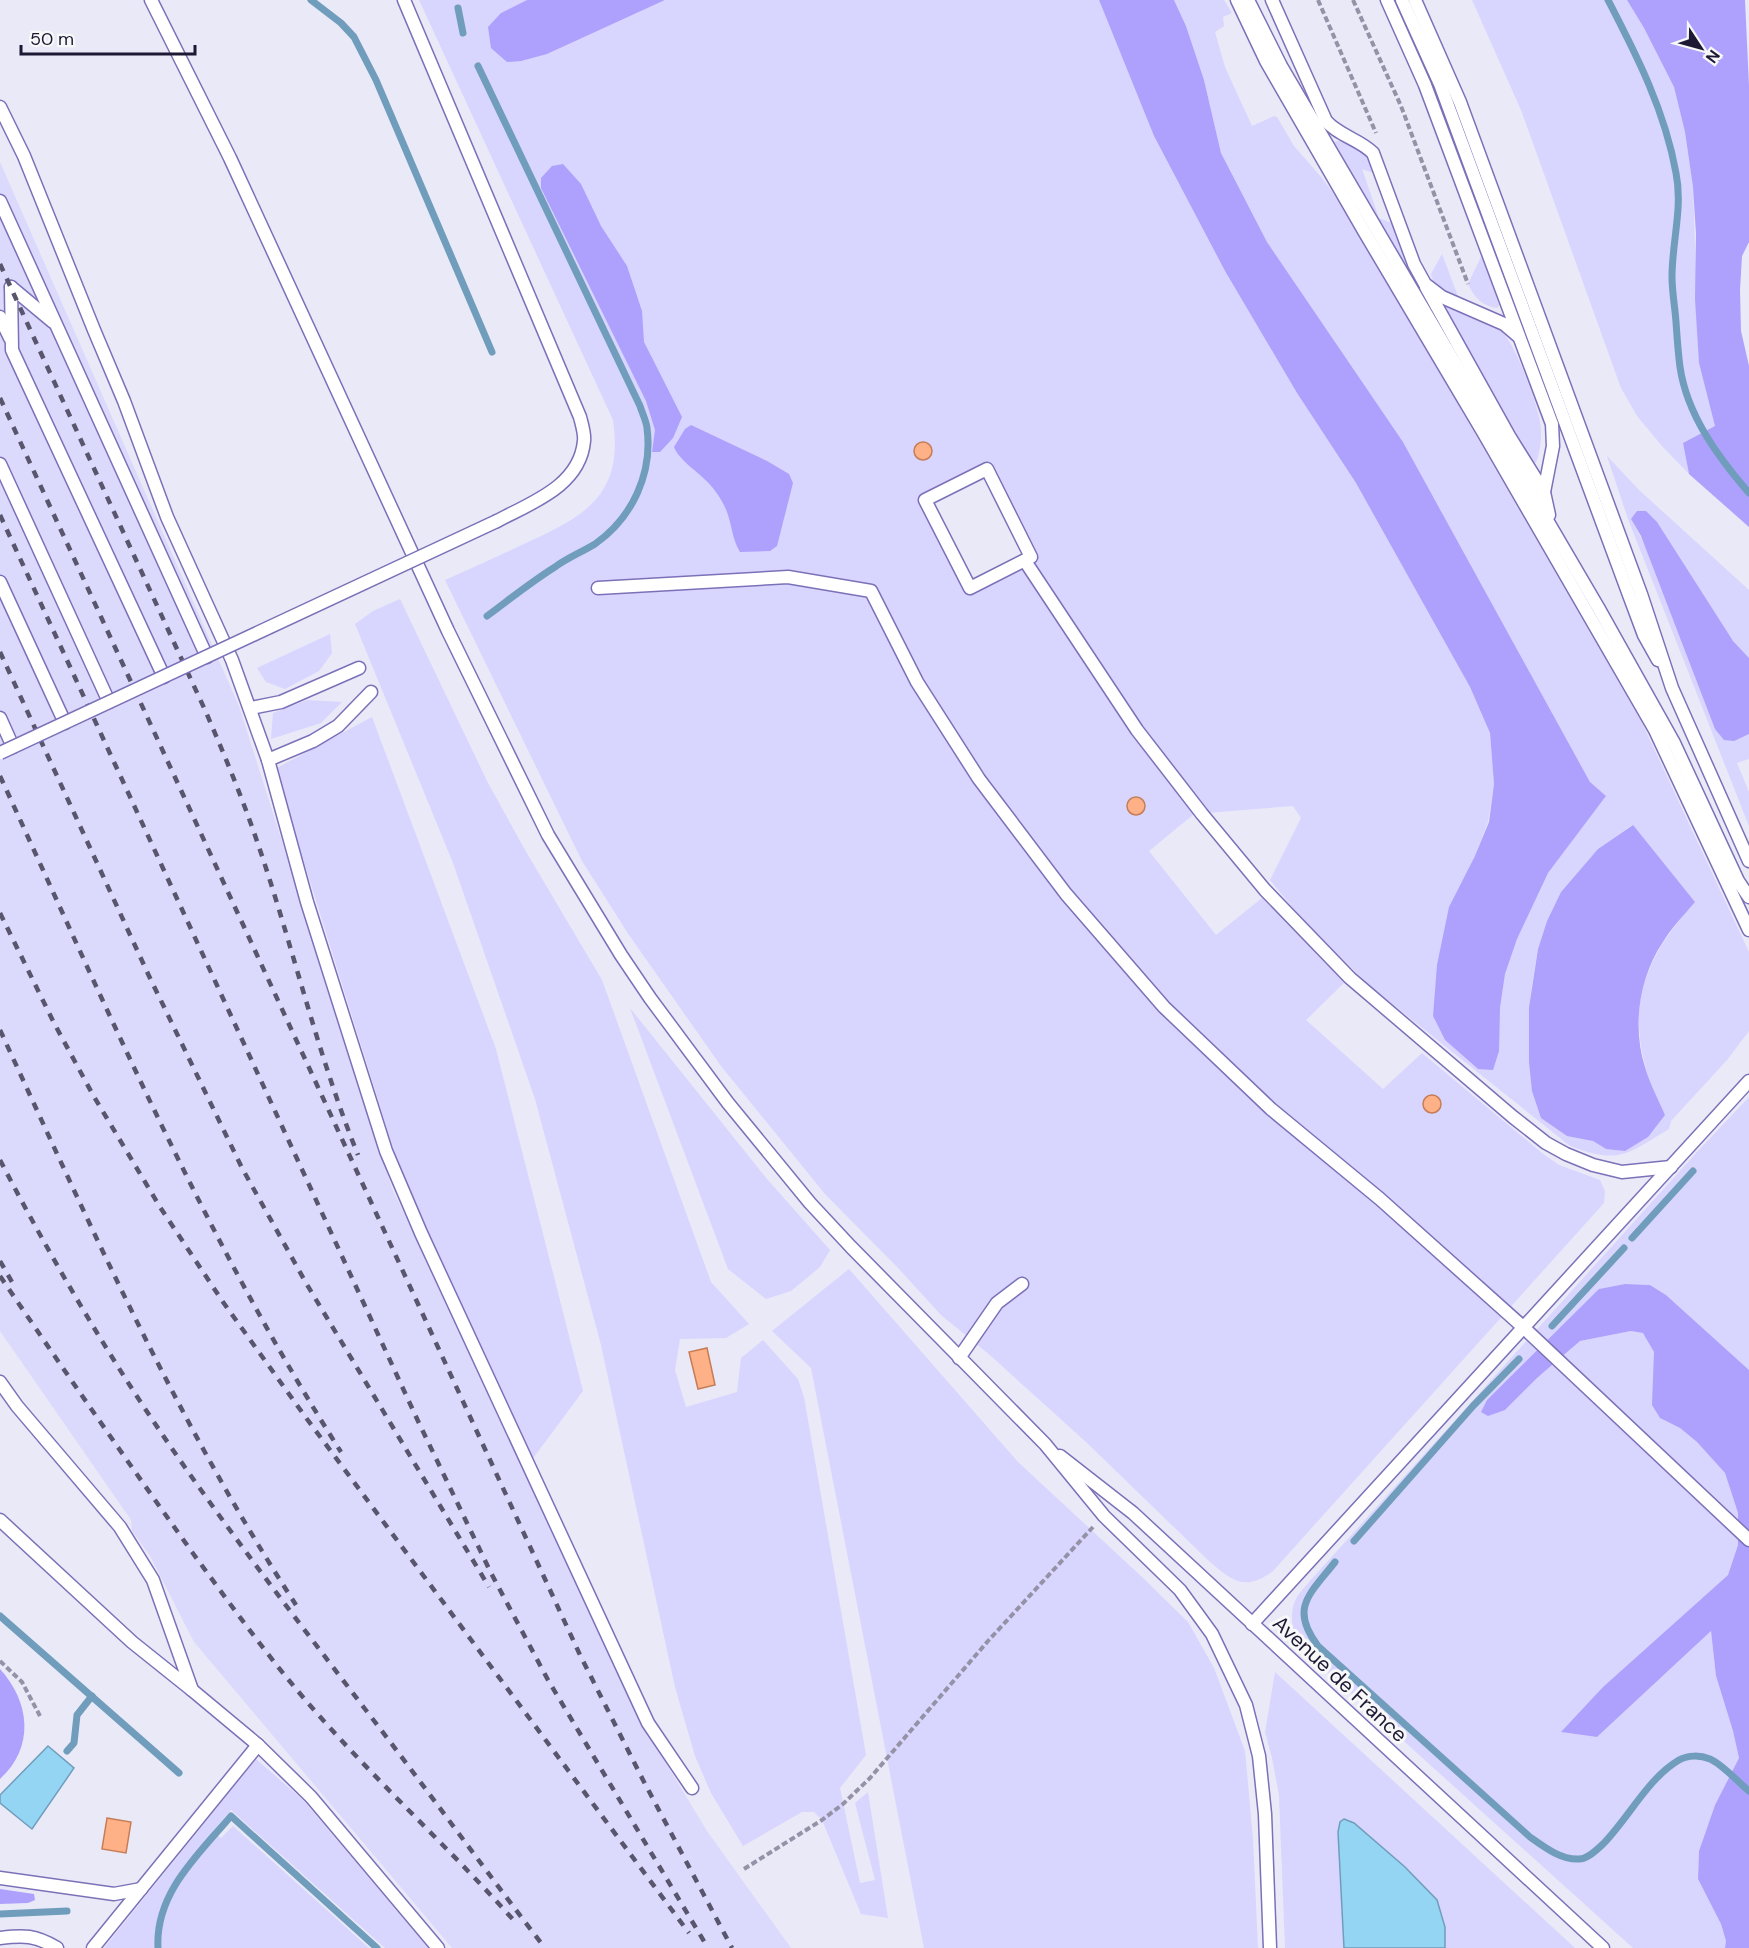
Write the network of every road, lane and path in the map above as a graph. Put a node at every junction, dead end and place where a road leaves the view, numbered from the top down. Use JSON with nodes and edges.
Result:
{"nodes":[{"id":1,"x":151,"y":0,"type":"edge"},
{"id":2,"x":404,"y":0,"type":"edge"},
{"id":3,"x":1229,"y":0,"type":"edge"},
{"id":4,"x":1237,"y":0,"type":"edge"},
{"id":5,"x":1248,"y":0,"type":"edge"},
{"id":6,"x":1272,"y":0,"type":"edge"},
{"id":7,"x":1353,"y":0,"type":"edge"},
{"id":8,"x":1387,"y":0,"type":"edge"},
{"id":9,"x":1402,"y":0,"type":"edge"},
{"id":10,"x":1415,"y":0,"type":"edge"},
{"id":11,"x":1248,"y":24,"type":"junction"},
{"id":12,"x":0,"y":107,"type":"edge"},
{"id":13,"x":0,"y":201,"type":"edge"},
{"id":14,"x":1425,"y":284,"type":"junction"},
{"id":15,"x":1468,"y":284,"type":"dead end"},
{"id":16,"x":0,"y":317,"type":"edge"},
{"id":17,"x":57,"y":325,"type":"junction"},
{"id":18,"x":1519,"y":337,"type":"junction"},
{"id":19,"x":8,"y":344,"type":"edge"},
{"id":20,"x":0,"y":464,"type":"edge"},
{"id":21,"x":1544,"y":492,"type":"junction"},
{"id":22,"x":1551,"y":525,"type":"junction"},
{"id":23,"x":1025,"y":561,"type":"junction"},
{"id":24,"x":0,"y":582,"type":"edge"},
{"id":25,"x":598,"y":588,"type":"dead end"},
{"id":26,"x":207,"y":657,"type":"junction"},
{"id":27,"x":359,"y":668,"type":"dead end"},
{"id":28,"x":164,"y":677,"type":"junction"},
{"id":29,"x":1672,"y":688,"type":"junction"},
{"id":30,"x":371,"y":692,"type":"dead end"},
{"id":31,"x":109,"y":702,"type":"junction"},
{"id":32,"x":250,"y":708,"type":"junction"},
{"id":33,"x":0,"y":718,"type":"edge"},
{"id":34,"x":64,"y":723,"type":"junction"},
{"id":35,"x":13,"y":747,"type":"junction"},
{"id":36,"x":0,"y":753,"type":"edge"},
{"id":37,"x":268,"y":760,"type":"junction"},
{"id":38,"x":1681,"y":787,"type":"junction"},
{"id":39,"x":1703,"y":806,"type":"junction"},
{"id":40,"x":1712,"y":838,"type":"junction"},
{"id":41,"x":1749,"y":861,"type":"edge"},
{"id":42,"x":1733,"y":883,"type":"junction"},
{"id":43,"x":1749,"y":897,"type":"edge"},
{"id":44,"x":1749,"y":930,"type":"edge"},
{"id":45,"x":1749,"y":1081,"type":"edge"},
{"id":46,"x":1671,"y":1167,"type":"junction"},
{"id":47,"x":1022,"y":1284,"type":"dead end"},
{"id":48,"x":1524,"y":1327,"type":"junction"},
{"id":49,"x":959,"y":1358,"type":"junction"},
{"id":50,"x":0,"y":1382,"type":"edge"},
{"id":51,"x":1045,"y":1444,"type":"junction"},
{"id":52,"x":1104,"y":1516,"type":"junction"},
{"id":53,"x":0,"y":1520,"type":"edge"},
{"id":54,"x":1749,"y":1540,"type":"edge"},
{"id":55,"x":1252,"y":1624,"type":"junction"},
{"id":56,"x":0,"y":1661,"type":"edge"},
{"id":57,"x":192,"y":1690,"type":"junction"},
{"id":58,"x":40,"y":1716,"type":"dead end"},
{"id":59,"x":258,"y":1745,"type":"junction"},
{"id":60,"x":692,"y":1788,"type":"dead end"},
{"id":61,"x":744,"y":1869,"type":"dead end"},
{"id":62,"x":0,"y":1878,"type":"edge"},
{"id":63,"x":141,"y":1889,"type":"junction"},
{"id":64,"x":0,"y":1938,"type":"edge"},
{"id":65,"x":57,"y":1948,"type":"edge"},
{"id":66,"x":93,"y":1948,"type":"edge"},
{"id":67,"x":438,"y":1948,"type":"edge"},
{"id":68,"x":1270,"y":1948,"type":"edge"},
{"id":69,"x":1603,"y":1948,"type":"edge"}],
"edges":[{"from":1,"to":49,"type":"lane"},
{"from":2,"to":26,"type":"lane","bridge":true},
{"from":3,"to":11,"type":"lane"},
{"from":4,"to":11,"type":"lane"},
{"from":5,"to":22,"type":"lane"},
{"from":6,"to":14,"type":"lane"},
{"from":7,"to":15,"type":"path"},
{"from":8,"to":18,"type":"lane"},
{"from":9,"to":29,"type":"lane"},
{"from":10,"to":29,"type":"lane"},
{"from":11,"to":38,"type":"lane"},
{"from":12,"to":32,"type":"lane"},
{"from":13,"to":17,"type":"lane"},
{"from":14,"to":18,"type":"lane"},
{"from":14,"to":21,"type":"lane"},
{"from":16,"to":19,"type":"lane"},
{"from":17,"to":19,"type":"lane"},
{"from":17,"to":26,"type":"lane"},
{"from":18,"to":21,"type":"lane"},
{"from":19,"to":28,"type":"lane"},
{"from":20,"to":31,"type":"lane"},
{"from":21,"to":22,"type":"lane"},
{"from":22,"to":39,"type":"lane"},
{"from":23,"to":23,"type":"lane"},
{"from":23,"to":46,"type":"lane"},
{"from":24,"to":34,"type":"lane"},
{"from":25,"to":48,"type":"lane"},
{"from":26,"to":28,"type":"lane","bridge":true},
{"from":27,"to":32,"type":"lane"},
{"from":28,"to":31,"type":"lane","bridge":true},
{"from":29,"to":41,"type":"lane"},
{"from":30,"to":37,"type":"lane"},
{"from":31,"to":34,"type":"lane","bridge":true},
{"from":32,"to":37,"type":"lane"},
{"from":33,"to":35,"type":"lane"},
{"from":34,"to":35,"type":"lane","bridge":true},
{"from":35,"to":36,"type":"lane","bridge":true},
{"from":37,"to":60,"type":"lane"},
{"from":38,"to":40,"type":"lane"},
{"from":38,"to":42,"type":"lane"},
{"from":39,"to":40,"type":"lane"},
{"from":39,"to":42,"type":"lane"},
{"from":40,"to":42,"type":"lane"},
{"from":42,"to":43,"type":"lane"},
{"from":42,"to":44,"type":"lane"},
{"from":45,"to":46,"type":"lane"},
{"from":46,"to":48,"type":"lane"},
{"from":47,"to":49,"type":"lane"},
{"from":48,"to":54,"type":"lane"},
{"from":48,"to":55,"type":"lane"},
{"from":49,"to":51,"type":"lane"},
{"from":50,"to":57,"type":"lane"},
{"from":51,"to":52,"type":"lane"},
{"from":51,"to":55,"type":"lane","name":"Avenue de France"},
{"from":52,"to":61,"type":"path"},
{"from":52,"to":68,"type":"lane"},
{"from":53,"to":57,"type":"lane"},
{"from":55,"to":69,"type":"lane","name":"Avenue de France"},
{"from":56,"to":58,"type":"path"},
{"from":57,"to":59,"type":"lane"},
{"from":59,"to":63,"type":"lane"},
{"from":59,"to":67,"type":"lane"},
{"from":62,"to":63,"type":"lane"},
{"from":63,"to":66,"type":"lane"},
{"from":64,"to":65,"type":"lane"}]}
